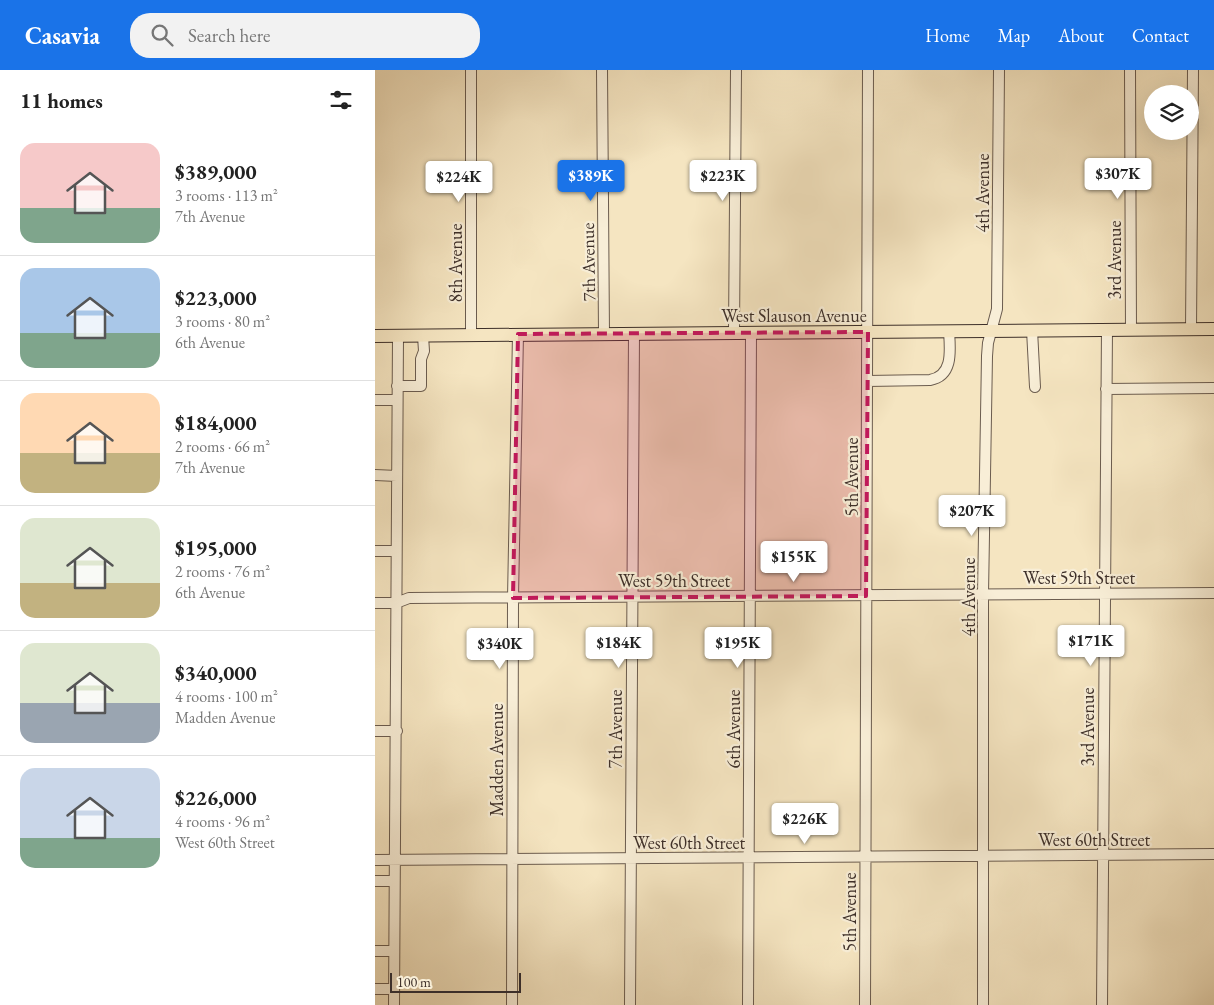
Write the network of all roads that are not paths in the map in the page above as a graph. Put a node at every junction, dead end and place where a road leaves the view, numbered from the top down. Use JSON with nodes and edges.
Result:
{"nodes":[{"id":1,"x":471,"y":70,"type":"edge"},
{"id":2,"x":602,"y":70,"type":"edge"},
{"id":3,"x":736,"y":70,"type":"edge"},
{"id":4,"x":868,"y":70,"type":"edge"},
{"id":5,"x":999,"y":70,"type":"edge"},
{"id":6,"x":1130,"y":70,"type":"edge"},
{"id":7,"x":1193,"y":70,"type":"edge"},
{"id":8,"x":1107,"y":329,"type":"junction"},
{"id":9,"x":1191,"y":329,"type":"junction"},
{"id":10,"x":1214,"y":329,"type":"edge"},
{"id":11,"x":1032,"y":330,"type":"junction"},
{"id":12,"x":1131,"y":330,"type":"junction"},
{"id":13,"x":949,"y":331,"type":"junction"},
{"id":14,"x":992,"y":331,"type":"junction"},
{"id":15,"x":867,"y":332,"type":"junction"},
{"id":16,"x":734,"y":333,"type":"junction"},
{"id":17,"x":751,"y":333,"type":"junction"},
{"id":18,"x":517,"y":334,"type":"junction"},
{"id":19,"x":605,"y":334,"type":"junction"},
{"id":20,"x":634,"y":334,"type":"junction"},
{"id":21,"x":471,"y":335,"type":"junction"},
{"id":22,"x":375,"y":336,"type":"edge"},
{"id":23,"x":398,"y":336,"type":"junction"},
{"id":24,"x":423,"y":336,"type":"junction"},
{"id":25,"x":867,"y":381,"type":"junction"},
{"id":26,"x":397,"y":386,"type":"junction"},
{"id":27,"x":1035,"y":387,"type":"dead end"},
{"id":28,"x":1214,"y":388,"type":"edge"},
{"id":29,"x":1106,"y":389,"type":"junction"},
{"id":30,"x":375,"y":400,"type":"edge"},
{"id":31,"x":397,"y":400,"type":"junction"},
{"id":32,"x":375,"y":475,"type":"edge"},
{"id":33,"x":397,"y":476,"type":"junction"},
{"id":34,"x":375,"y":551,"type":"edge"},
{"id":35,"x":396,"y":551,"type":"junction"},
{"id":36,"x":1214,"y":593,"type":"edge"},
{"id":37,"x":983,"y":594,"type":"junction"},
{"id":38,"x":1104,"y":594,"type":"junction"},
{"id":39,"x":632,"y":596,"type":"junction"},
{"id":40,"x":751,"y":596,"type":"junction"},
{"id":41,"x":866,"y":596,"type":"junction"},
{"id":42,"x":513,"y":598,"type":"junction"},
{"id":43,"x":396,"y":603,"type":"junction"},
{"id":44,"x":375,"y":604,"type":"edge"},
{"id":45,"x":375,"y":731,"type":"edge"},
{"id":46,"x":397,"y":731,"type":"junction"},
{"id":47,"x":1214,"y":854,"type":"edge"},
{"id":48,"x":1103,"y":855,"type":"junction"},
{"id":49,"x":984,"y":856,"type":"junction"},
{"id":50,"x":865,"y":857,"type":"junction"},
{"id":51,"x":631,"y":858,"type":"junction"},
{"id":52,"x":749,"y":858,"type":"junction"},
{"id":53,"x":513,"y":859,"type":"junction"},
{"id":54,"x":375,"y":860,"type":"edge"},
{"id":55,"x":395,"y":860,"type":"junction"},
{"id":56,"x":375,"y":881,"type":"edge"},
{"id":57,"x":395,"y":881,"type":"junction"},
{"id":58,"x":375,"y":950,"type":"edge"},
{"id":59,"x":394,"y":950,"type":"junction"},
{"id":60,"x":375,"y":989,"type":"edge"},
{"id":61,"x":394,"y":989,"type":"junction"},
{"id":62,"x":394,"y":1005,"type":"edge"},
{"id":63,"x":512,"y":1005,"type":"edge"},
{"id":64,"x":630,"y":1005,"type":"edge"},
{"id":65,"x":748,"y":1005,"type":"edge"},
{"id":66,"x":865,"y":1005,"type":"edge"},
{"id":67,"x":983,"y":1005,"type":"edge"},
{"id":68,"x":1102,"y":1005,"type":"edge"}],
"edges":[{"from":1,"to":21,"type":"street","name":"8th Avenue"},
{"from":2,"to":19,"type":"street","name":"7th Avenue"},
{"from":3,"to":16,"type":"street"},
{"from":4,"to":15,"type":"street","name":"5th Avenue"},
{"from":5,"to":14,"type":"street","name":"4th Avenue"},
{"from":6,"to":12,"type":"street","name":"3rd Avenue"},
{"from":7,"to":9,"type":"street"},
{"from":8,"to":11,"type":"main road","name":"West Slauson Avenue"},
{"from":8,"to":12,"type":"main road","name":"West Slauson Avenue"},
{"from":8,"to":29,"type":"street","name":"3rd Avenue"},
{"from":9,"to":10,"type":"main road","name":"West Slauson Avenue"},
{"from":9,"to":12,"type":"main road","name":"West Slauson Avenue"},
{"from":11,"to":14,"type":"main road","name":"West Slauson Avenue"},
{"from":11,"to":27,"type":"street"},
{"from":13,"to":14,"type":"main road","name":"West Slauson Avenue"},
{"from":13,"to":15,"type":"main road","name":"West Slauson Avenue"},
{"from":13,"to":25,"type":"street"},
{"from":14,"to":37,"type":"street","name":"4th Avenue"},
{"from":15,"to":17,"type":"main road","name":"West Slauson Avenue"},
{"from":15,"to":25,"type":"street","name":"5th Avenue"},
{"from":16,"to":17,"type":"main road","name":"West Slauson Avenue"},
{"from":16,"to":20,"type":"main road","name":"West Slauson Avenue"},
{"from":17,"to":40,"type":"street","name":"6th Avenue"},
{"from":18,"to":19,"type":"main road","name":"West Slauson Avenue"},
{"from":18,"to":21,"type":"main road","name":"West Slauson Avenue"},
{"from":18,"to":42,"type":"street","name":"Madden Avenue"},
{"from":19,"to":20,"type":"main road","name":"West Slauson Avenue"},
{"from":20,"to":39,"type":"street","name":"7th Avenue"},
{"from":21,"to":24,"type":"main road","name":"West Slauson Avenue"},
{"from":22,"to":23,"type":"main road","name":"West Slauson Avenue"},
{"from":23,"to":24,"type":"main road","name":"West Slauson Avenue"},
{"from":23,"to":26,"type":"street"},
{"from":24,"to":26,"type":"street"},
{"from":25,"to":41,"type":"street","name":"5th Avenue"},
{"from":26,"to":31,"type":"street"},
{"from":28,"to":29,"type":"street"},
{"from":29,"to":38,"type":"street","name":"3rd Avenue"},
{"from":30,"to":31,"type":"street"},
{"from":31,"to":33,"type":"street"},
{"from":32,"to":33,"type":"street"},
{"from":33,"to":35,"type":"street"},
{"from":34,"to":35,"type":"street"},
{"from":35,"to":43,"type":"street"},
{"from":36,"to":38,"type":"street","name":"West 59th Street"},
{"from":37,"to":38,"type":"street","name":"West 59th Street"},
{"from":37,"to":41,"type":"street","name":"West 59th Street"},
{"from":37,"to":49,"type":"street","name":"4th Avenue"},
{"from":38,"to":48,"type":"street","name":"3rd Avenue"},
{"from":39,"to":40,"type":"street","name":"West 59th Street"},
{"from":39,"to":42,"type":"street","name":"West 59th Street"},
{"from":39,"to":51,"type":"street","name":"7th Avenue"},
{"from":40,"to":41,"type":"street","name":"West 59th Street"},
{"from":40,"to":52,"type":"street","name":"6th Avenue"},
{"from":41,"to":50,"type":"street","name":"5th Avenue"},
{"from":42,"to":43,"type":"street","name":"West 59th Street"},
{"from":42,"to":53,"type":"street","name":"Madden Avenue"},
{"from":43,"to":44,"type":"street","name":"West 59th Street"},
{"from":43,"to":46,"type":"street"},
{"from":45,"to":46,"type":"street"},
{"from":46,"to":55,"type":"street"},
{"from":47,"to":48,"type":"street","name":"West 60th Street"},
{"from":48,"to":49,"type":"street","name":"West 60th Street"},
{"from":48,"to":68,"type":"street","name":"3rd Avenue"},
{"from":49,"to":50,"type":"street","name":"West 60th Street"},
{"from":49,"to":67,"type":"street","name":"4th Avenue"},
{"from":50,"to":52,"type":"street","name":"West 60th Street"},
{"from":50,"to":66,"type":"street","name":"5th Avenue"},
{"from":51,"to":52,"type":"street","name":"West 60th Street"},
{"from":51,"to":53,"type":"street","name":"West 60th Street"},
{"from":51,"to":64,"type":"street","name":"7th Avenue"},
{"from":52,"to":65,"type":"street","name":"6th Avenue"},
{"from":53,"to":55,"type":"street","name":"West 60th Street"},
{"from":53,"to":63,"type":"street","name":"Madden Avenue"},
{"from":54,"to":55,"type":"street","name":"West 60th Street"},
{"from":55,"to":57,"type":"street"},
{"from":56,"to":57,"type":"street"},
{"from":57,"to":59,"type":"street"},
{"from":58,"to":59,"type":"street"},
{"from":59,"to":61,"type":"street"},
{"from":60,"to":61,"type":"street"},
{"from":61,"to":62,"type":"street"}]}
